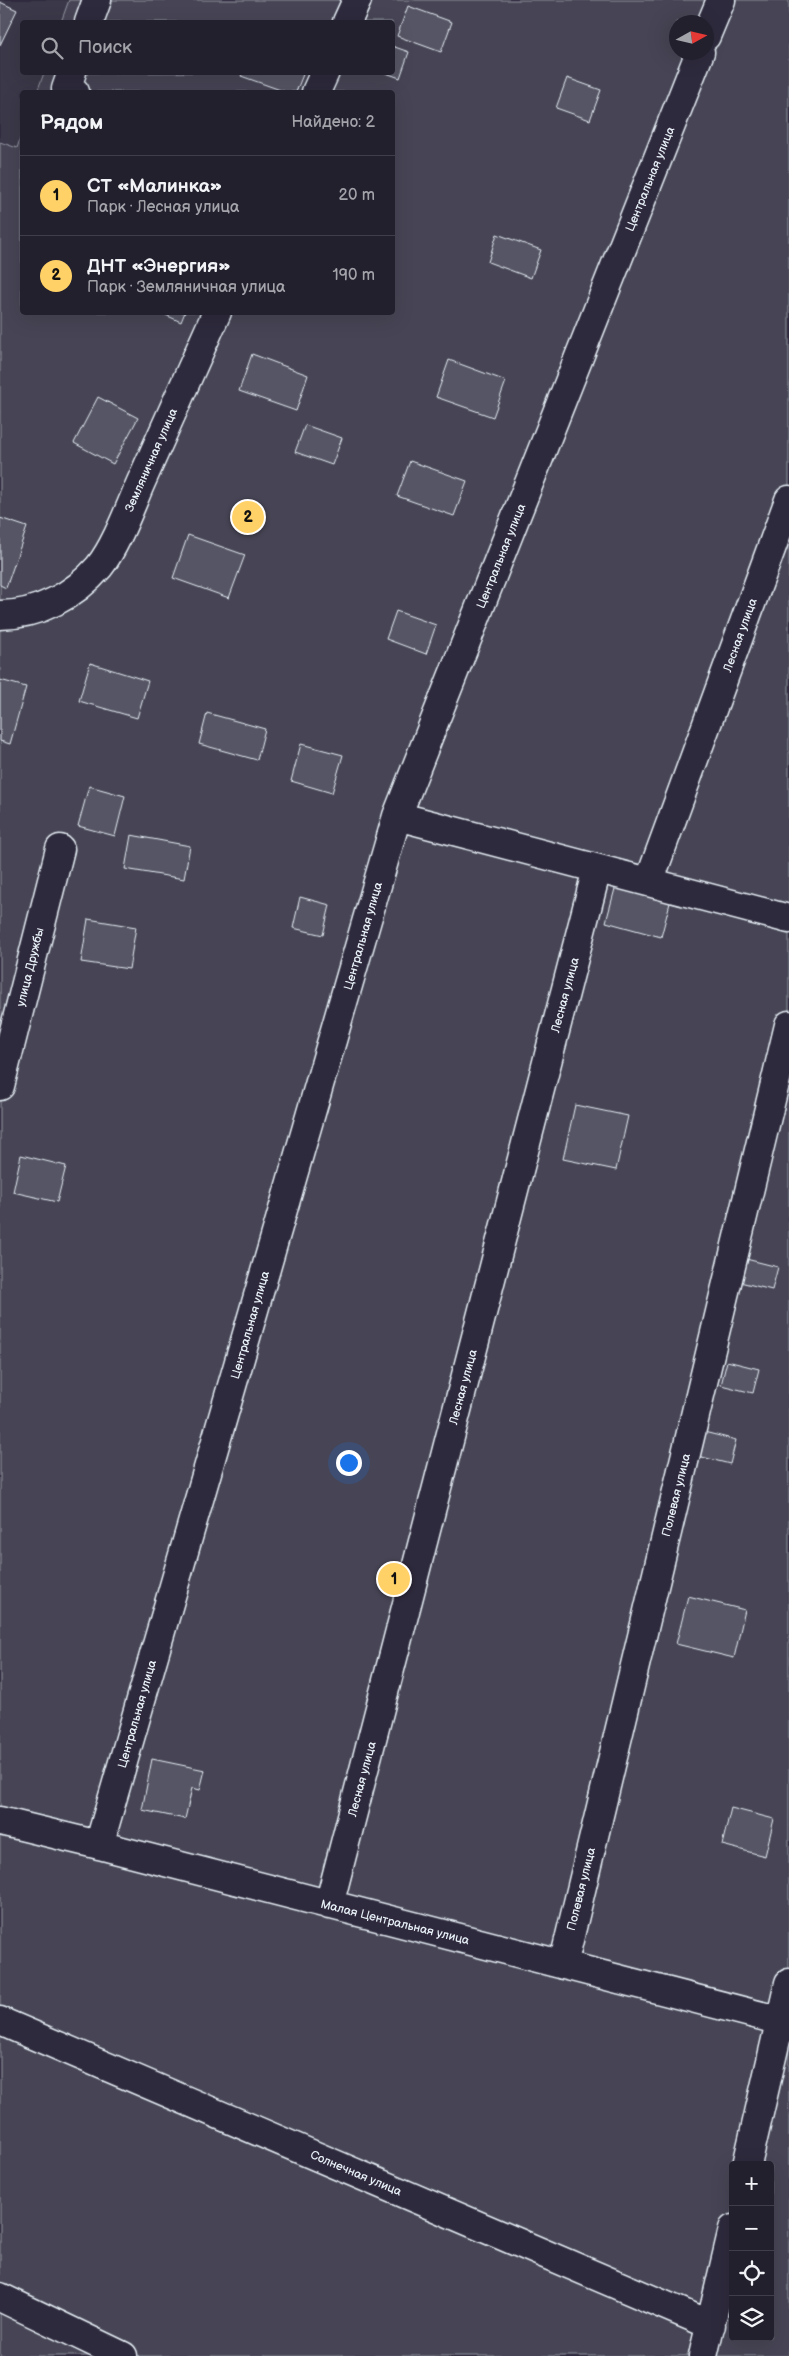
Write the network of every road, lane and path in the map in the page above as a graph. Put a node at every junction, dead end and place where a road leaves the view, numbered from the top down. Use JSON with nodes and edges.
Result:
{"nodes":[{"id":1,"x":97,"y":0,"type":"edge"},
{"id":2,"x":357,"y":0,"type":"edge"},
{"id":3,"x":721,"y":0,"type":"edge"},
{"id":4,"x":714,"y":17,"type":"edge"},
{"id":5,"x":90,"y":20,"type":"edge"},
{"id":6,"x":348,"y":20,"type":"edge"},
{"id":7,"x":697,"y":60,"type":"edge"},
{"id":8,"x":71,"y":75,"type":"edge"},
{"id":9,"x":324,"y":75,"type":"edge"},
{"id":10,"x":69,"y":90,"type":"edge"},
{"id":11,"x":317,"y":90,"type":"edge"},
{"id":12,"x":216,"y":315,"type":"edge"},
{"id":13,"x":789,"y":500,"type":"edge"},
{"id":14,"x":0,"y":615,"type":"edge"},
{"id":15,"x":397,"y":816,"type":"junction"},
{"id":16,"x":60,"y":849,"type":"dead end"},
{"id":17,"x":597,"y":869,"type":"junction"},
{"id":18,"x":649,"y":882,"type":"junction"},
{"id":19,"x":789,"y":919,"type":"edge"},
{"id":20,"x":789,"y":1025,"type":"edge"},
{"id":21,"x":0,"y":1086,"type":"edge"},
{"id":22,"x":0,"y":1821,"type":"edge"},
{"id":23,"x":99,"y":1845,"type":"junction"},
{"id":24,"x":329,"y":1905,"type":"junction"},
{"id":25,"x":563,"y":1965,"type":"junction"},
{"id":26,"x":789,"y":1983,"type":"edge"},
{"id":27,"x":0,"y":2021,"type":"edge"},
{"id":28,"x":784,"y":2022,"type":"edge"},
{"id":29,"x":748,"y":2161,"type":"edge"},
{"id":30,"x":729,"y":2246,"type":"edge"},
{"id":31,"x":0,"y":2297,"type":"edge"},
{"id":32,"x":711,"y":2325,"type":"junction"},
{"id":33,"x":123,"y":2356,"type":"edge"},
{"id":34,"x":703,"y":2356,"type":"edge"}],
"edges":[{"from":1,"to":5,"type":"street"},
{"from":2,"to":6,"type":"street"},
{"from":3,"to":4,"type":"street"},
{"from":7,"to":15,"type":"street","name":"Центральная улица"},
{"from":8,"to":10,"type":"street"},
{"from":9,"to":11,"type":"street"},
{"from":12,"to":14,"type":"street","name":"Земляничная улица"},
{"from":13,"to":18,"type":"street","name":"Лесная улица"},
{"from":15,"to":17,"type":"street"},
{"from":15,"to":23,"type":"street","name":"Центральная улица"},
{"from":16,"to":21,"type":"street","name":"улица Дружбы"},
{"from":17,"to":18,"type":"street"},
{"from":17,"to":24,"type":"street","name":"Лесная улица"},
{"from":18,"to":19,"type":"street"},
{"from":20,"to":25,"type":"street","name":"Полевая улица"},
{"from":22,"to":23,"type":"street","name":"Малая Центральная улица"},
{"from":23,"to":24,"type":"street","name":"Малая Центральная улица"},
{"from":24,"to":25,"type":"street","name":"Малая Центральная улица"},
{"from":25,"to":28,"type":"street","name":"Малая Центральная улица"},
{"from":26,"to":28,"type":"street"},
{"from":27,"to":32,"type":"street","name":"Солнечная улица"},
{"from":28,"to":29,"type":"street"},
{"from":30,"to":32,"type":"street"},
{"from":31,"to":33,"type":"street"},
{"from":32,"to":34,"type":"street"}]}
